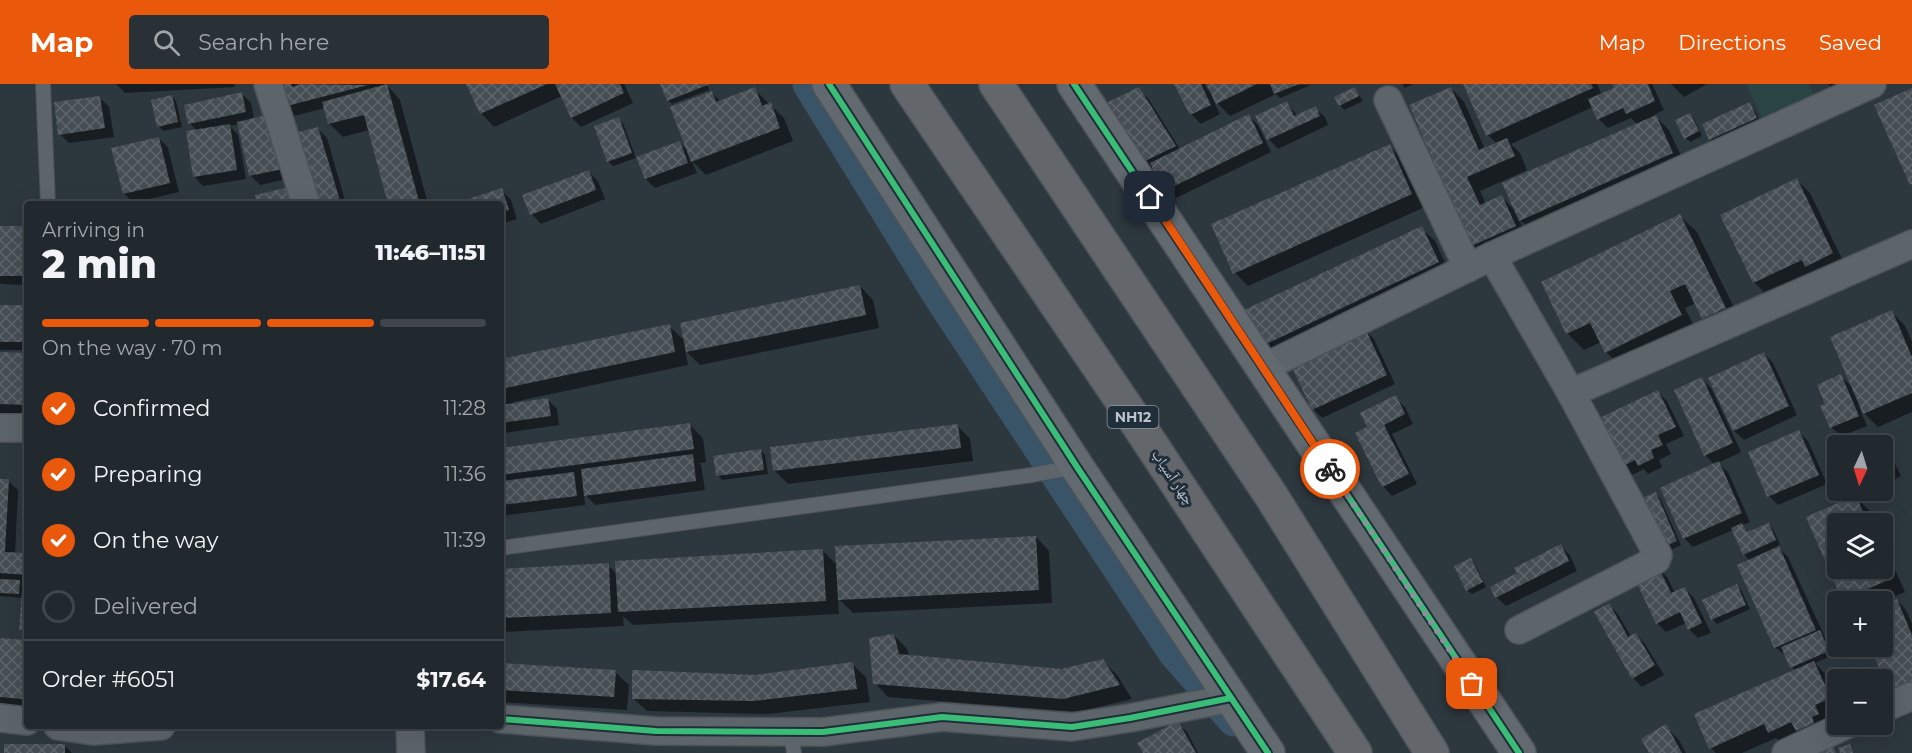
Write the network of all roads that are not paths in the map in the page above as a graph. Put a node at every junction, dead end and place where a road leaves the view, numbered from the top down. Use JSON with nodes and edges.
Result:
{"nodes":[{"id":1,"x":43,"y":84,"type":"edge"},
{"id":2,"x":268,"y":84,"type":"edge"},
{"id":3,"x":829,"y":84,"type":"edge"},
{"id":4,"x":907,"y":84,"type":"edge"},
{"id":5,"x":996,"y":84,"type":"edge"},
{"id":6,"x":1074,"y":84,"type":"edge"},
{"id":7,"x":1872,"y":84,"type":"edge"},
{"id":8,"x":1388,"y":100,"type":"dead end"},
{"id":9,"x":48,"y":201,"type":"edge"},
{"id":10,"x":305,"y":201,"type":"edge"},
{"id":11,"x":1912,"y":244,"type":"edge"},
{"id":12,"x":1492,"y":256,"type":"junction"},
{"id":13,"x":1468,"y":268,"type":"junction"},
{"id":14,"x":1263,"y":368,"type":"junction"},
{"id":15,"x":1571,"y":393,"type":"junction"},
{"id":16,"x":0,"y":428,"type":"edge"},
{"id":17,"x":24,"y":428,"type":"edge"},
{"id":18,"x":1077,"y":467,"type":"junction"},
{"id":19,"x":504,"y":548,"type":"edge"},
{"id":20,"x":1519,"y":630,"type":"dead end"},
{"id":21,"x":1912,"y":696,"type":"edge"},
{"id":22,"x":1231,"y":698,"type":"junction"},
{"id":23,"x":1893,"y":704,"type":"edge"},
{"id":24,"x":0,"y":717,"type":"edge"},
{"id":25,"x":504,"y":719,"type":"edge"},
{"id":26,"x":24,"y":721,"type":"edge"},
{"id":27,"x":65,"y":729,"type":"edge"},
{"id":28,"x":147,"y":729,"type":"edge"},
{"id":29,"x":410,"y":729,"type":"edge"},
{"id":30,"x":1827,"y":734,"type":"edge"},
{"id":31,"x":93,"y":742,"type":"edge"},
{"id":32,"x":792,"y":743,"type":"edge"},
{"id":33,"x":411,"y":753,"type":"edge"},
{"id":34,"x":1268,"y":753,"type":"edge"},
{"id":35,"x":1355,"y":753,"type":"edge"},
{"id":36,"x":1432,"y":753,"type":"edge"},
{"id":37,"x":1519,"y":753,"type":"edge"},
{"id":38,"x":1786,"y":753,"type":"edge"}],
"edges":[{"from":1,"to":9,"type":"lane"},
{"from":2,"to":10,"type":"street"},
{"from":3,"to":18,"type":"street"},
{"from":4,"to":35,"type":"highway","name":"چهار آسیاب","number":"NH12"},
{"from":5,"to":36,"type":"highway"},
{"from":6,"to":14,"type":"street"},
{"from":7,"to":12,"type":"street"},
{"from":8,"to":13,"type":"street"},
{"from":11,"to":15,"type":"street"},
{"from":12,"to":13,"type":"street"},
{"from":12,"to":15,"type":"street"},
{"from":13,"to":14,"type":"street"},
{"from":14,"to":37,"type":"street"},
{"from":15,"to":20,"type":"street"},
{"from":16,"to":17,"type":"street"},
{"from":18,"to":19,"type":"lane"},
{"from":18,"to":22,"type":"street"},
{"from":21,"to":23,"type":"street"},
{"from":22,"to":32,"type":"street"},
{"from":22,"to":34,"type":"street"},
{"from":24,"to":26,"type":"street"},
{"from":25,"to":32,"type":"street"},
{"from":27,"to":31,"type":"street"},
{"from":28,"to":31,"type":"street"},
{"from":29,"to":33,"type":"street"},
{"from":30,"to":38,"type":"street"}]}
